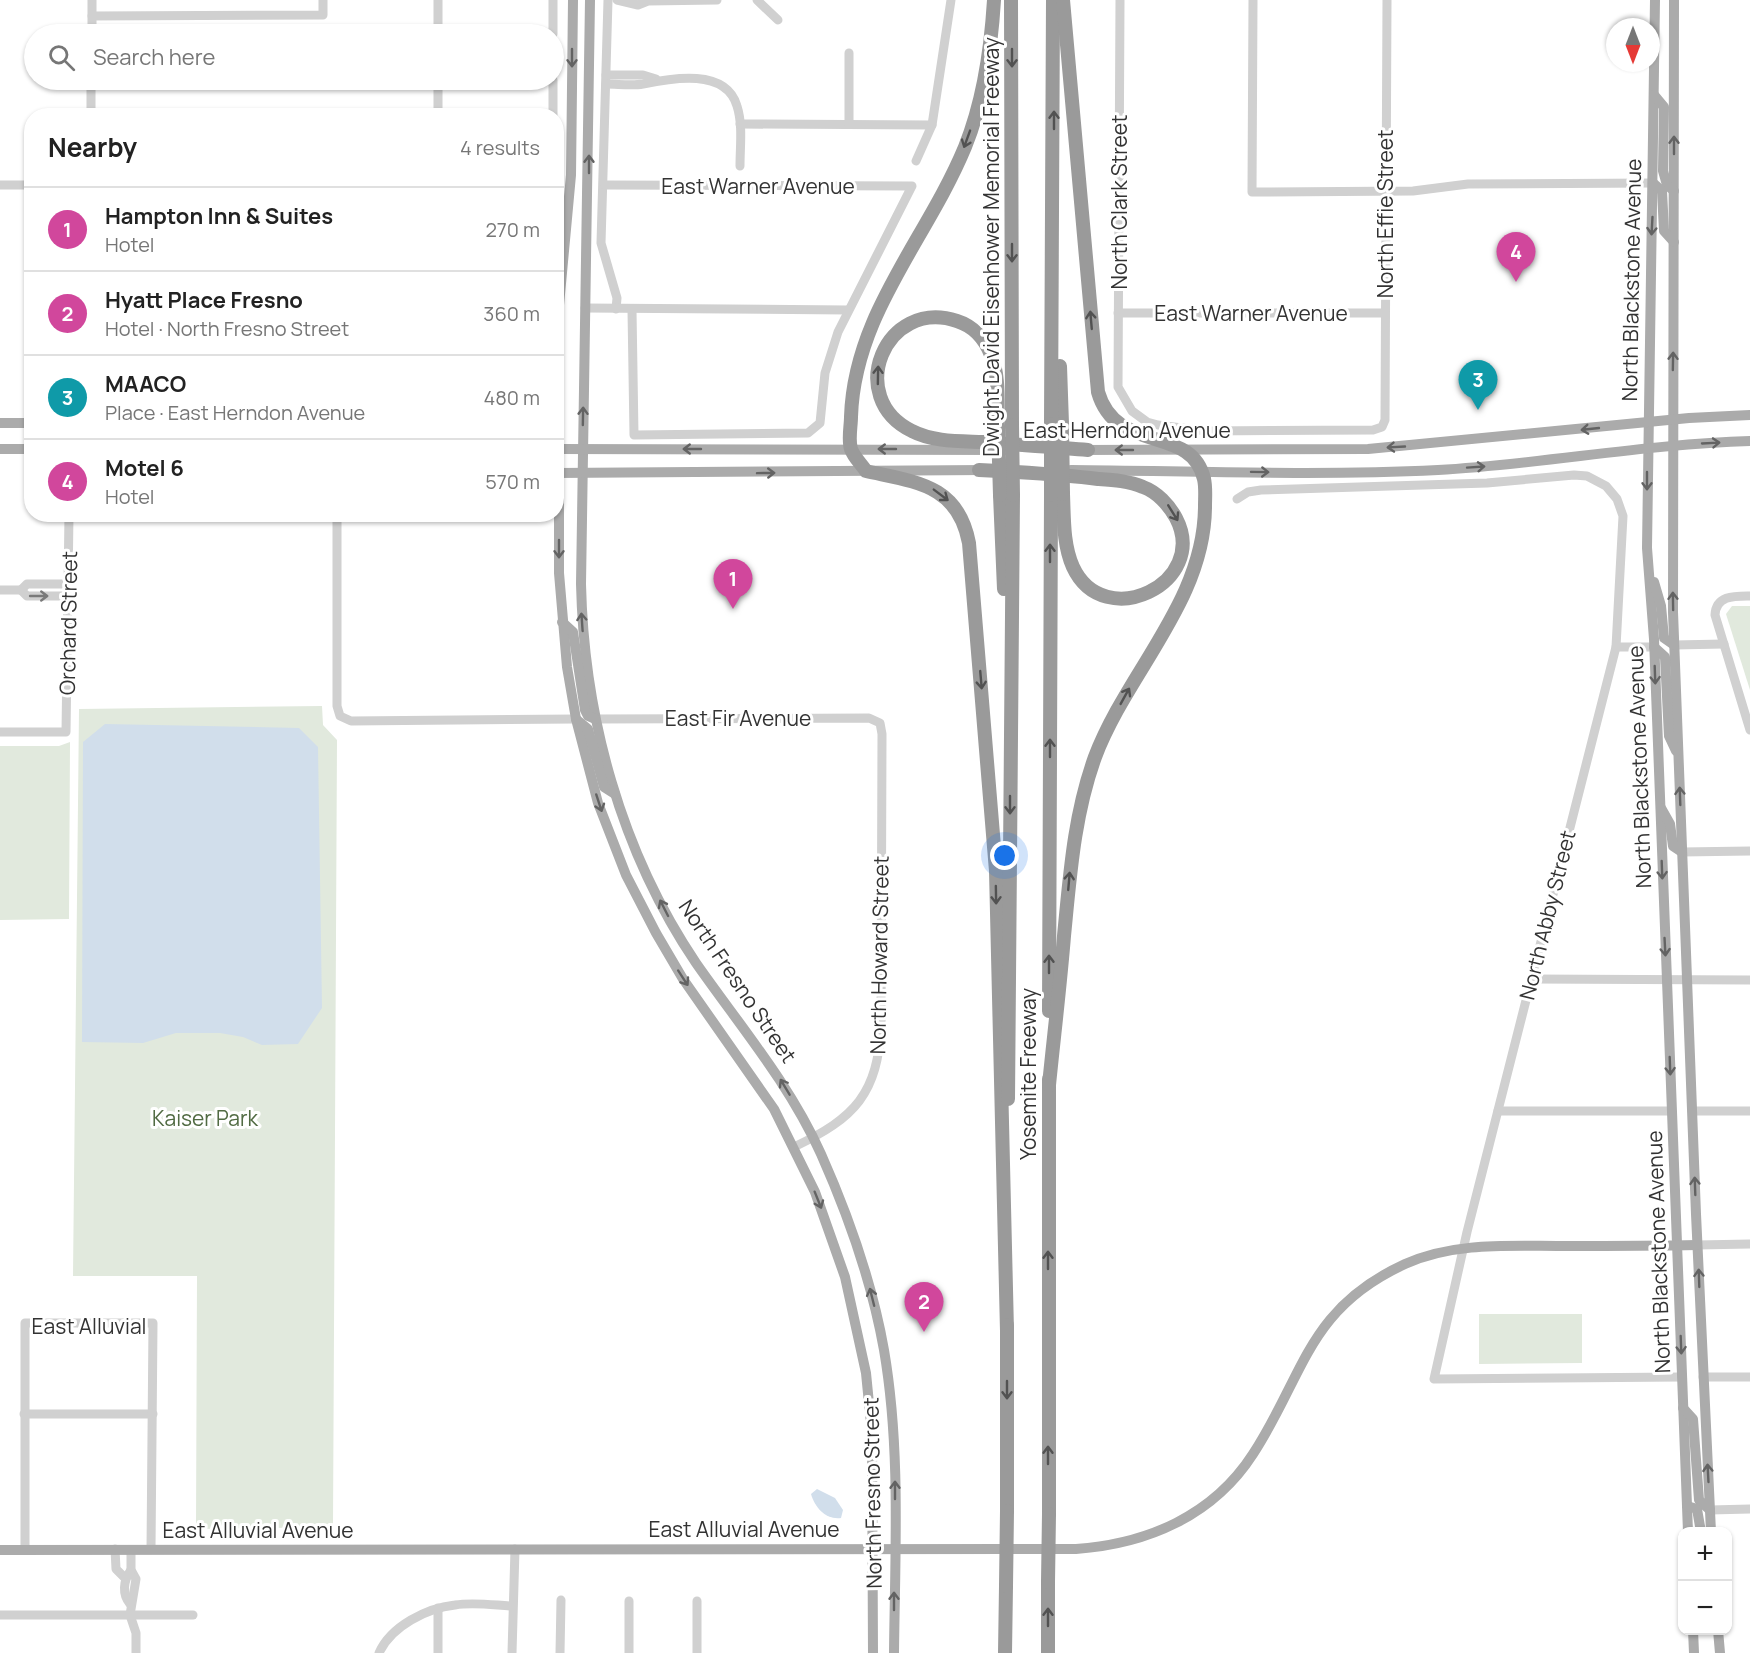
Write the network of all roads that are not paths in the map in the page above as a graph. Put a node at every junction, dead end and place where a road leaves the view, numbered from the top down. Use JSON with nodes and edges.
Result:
{"nodes":[{"id":1,"x":92,"y":0,"type":"edge"},
{"id":2,"x":323,"y":0,"type":"edge"},
{"id":3,"x":438,"y":0,"type":"edge"},
{"id":4,"x":553,"y":0,"type":"edge"},
{"id":5,"x":573,"y":0,"type":"edge"},
{"id":6,"x":590,"y":0,"type":"edge"},
{"id":7,"x":608,"y":0,"type":"edge"},
{"id":8,"x":617,"y":0,"type":"edge"},
{"id":9,"x":717,"y":0,"type":"edge"},
{"id":10,"x":757,"y":0,"type":"edge"},
{"id":11,"x":951,"y":0,"type":"edge"},
{"id":12,"x":994,"y":0,"type":"edge"},
{"id":13,"x":1011,"y":0,"type":"edge"},
{"id":14,"x":1053,"y":0,"type":"edge"},
{"id":15,"x":1063,"y":0,"type":"edge"},
{"id":16,"x":1120,"y":0,"type":"edge"},
{"id":17,"x":1253,"y":0,"type":"edge"},
{"id":18,"x":1387,"y":0,"type":"edge"},
{"id":19,"x":1655,"y":0,"type":"edge"},
{"id":20,"x":1674,"y":0,"type":"edge"},
{"id":21,"x":647,"y":1,"type":"edge"},
{"id":22,"x":92,"y":16,"type":"junction"},
{"id":23,"x":778,"y":20,"type":"dead end"},
{"id":24,"x":92,"y":24,"type":"edge"},
{"id":25,"x":438,"y":24,"type":"edge"},
{"id":26,"x":553,"y":24,"type":"edge"},
{"id":27,"x":849,"y":53,"type":"dead end"},
{"id":28,"x":606,"y":79,"type":"junction"},
{"id":29,"x":92,"y":90,"type":"edge"},
{"id":30,"x":438,"y":90,"type":"edge"},
{"id":31,"x":553,"y":90,"type":"edge"},
{"id":32,"x":1654,"y":95,"type":"junction"},
{"id":33,"x":91,"y":108,"type":"edge"},
{"id":34,"x":438,"y":108,"type":"edge"},
{"id":35,"x":553,"y":108,"type":"edge"},
{"id":36,"x":740,"y":124,"type":"junction"},
{"id":37,"x":849,"y":124,"type":"junction"},
{"id":38,"x":932,"y":125,"type":"junction"},
{"id":39,"x":916,"y":161,"type":"dead end"},
{"id":40,"x":740,"y":166,"type":"dead end"},
{"id":41,"x":1653,"y":183,"type":"junction"},
{"id":42,"x":0,"y":185,"type":"edge"},
{"id":43,"x":24,"y":185,"type":"edge"},
{"id":44,"x":605,"y":185,"type":"junction"},
{"id":45,"x":1385,"y":192,"type":"junction"},
{"id":46,"x":1674,"y":192,"type":"junction"},
{"id":47,"x":1674,"y":242,"type":"junction"},
{"id":48,"x":564,"y":250,"type":"edge"},
{"id":49,"x":585,"y":308,"type":"junction"},
{"id":50,"x":616,"y":309,"type":"junction"},
{"id":51,"x":632,"y":310,"type":"junction"},
{"id":52,"x":848,"y":310,"type":"junction"},
{"id":53,"x":1385,"y":312,"type":"junction"},
{"id":54,"x":1118,"y":313,"type":"junction"},
{"id":55,"x":1126,"y":403,"type":"joint"},
{"id":56,"x":1750,"y":415,"type":"edge"},
{"id":57,"x":1672,"y":420,"type":"junction"},
{"id":58,"x":1648,"y":422,"type":"junction"},
{"id":59,"x":0,"y":423,"type":"edge"},
{"id":60,"x":24,"y":423,"type":"edge"},
{"id":61,"x":1005,"y":426,"type":"junction"},
{"id":62,"x":1750,"y":441,"type":"edge"},
{"id":63,"x":1672,"y":446,"type":"junction"},
{"id":64,"x":1654,"y":448,"type":"junction"},
{"id":65,"x":0,"y":449,"type":"edge"},
{"id":66,"x":24,"y":449,"type":"edge"},
{"id":67,"x":564,"y":449,"type":"edge"},
{"id":68,"x":582,"y":449,"type":"junction"},
{"id":69,"x":851,"y":449,"type":"junction"},
{"id":70,"x":1183,"y":449,"type":"junction"},
{"id":71,"x":1088,"y":450,"type":"junction"},
{"id":72,"x":979,"y":470,"type":"junction"},
{"id":73,"x":866,"y":471,"type":"junction"},
{"id":74,"x":1202,"y":471,"type":"junction"},
{"id":75,"x":564,"y":474,"type":"edge"},
{"id":76,"x":582,"y":475,"type":"junction"},
{"id":77,"x":1057,"y":494,"type":"junction"},
{"id":78,"x":1007,"y":495,"type":"joint"},
{"id":79,"x":1237,"y":499,"type":"dead end"},
{"id":80,"x":69,"y":522,"type":"edge"},
{"id":81,"x":337,"y":522,"type":"edge"},
{"id":82,"x":558,"y":522,"type":"edge"},
{"id":83,"x":1648,"y":564,"type":"junction"},
{"id":84,"x":69,"y":584,"type":"junction"},
{"id":85,"x":0,"y":590,"type":"edge"},
{"id":86,"x":21,"y":590,"type":"junction"},
{"id":87,"x":69,"y":596,"type":"junction"},
{"id":88,"x":1750,"y":596,"type":"edge"},
{"id":89,"x":562,"y":622,"type":"junction"},
{"id":90,"x":1724,"y":644,"type":"junction"},
{"id":91,"x":1674,"y":645,"type":"junction"},
{"id":92,"x":1616,"y":647,"type":"junction"},
{"id":93,"x":1654,"y":647,"type":"junction"},
{"id":94,"x":576,"y":719,"type":"junction"},
{"id":95,"x":595,"y":719,"type":"junction"},
{"id":96,"x":880,"y":723,"type":"joint"},
{"id":97,"x":1750,"y":728,"type":"edge"},
{"id":98,"x":0,"y":732,"type":"edge"},
{"id":99,"x":1679,"y":757,"type":"junction"},
{"id":100,"x":615,"y":794,"type":"junction"},
{"id":101,"x":1660,"y":805,"type":"junction"},
{"id":102,"x":1750,"y":851,"type":"edge"},
{"id":103,"x":1682,"y":852,"type":"junction"},
{"id":104,"x":1531,"y":980,"type":"junction"},
{"id":105,"x":1667,"y":980,"type":"junction"},
{"id":106,"x":1750,"y":980,"type":"edge"},
{"id":107,"x":1687,"y":981,"type":"junction"},
{"id":108,"x":1048,"y":1085,"type":"junction"},
{"id":109,"x":1498,"y":1111,"type":"junction"},
{"id":110,"x":1672,"y":1111,"type":"junction"},
{"id":111,"x":1692,"y":1111,"type":"junction"},
{"id":112,"x":1750,"y":1111,"type":"edge"},
{"id":113,"x":813,"y":1138,"type":"junction"},
{"id":114,"x":794,"y":1147,"type":"junction"},
{"id":115,"x":1750,"y":1244,"type":"edge"},
{"id":116,"x":1677,"y":1245,"type":"junction"},
{"id":117,"x":1697,"y":1245,"type":"junction"},
{"id":118,"x":1464,"y":1247,"type":"junction"},
{"id":119,"x":1007,"y":1331,"type":"junction"},
{"id":120,"x":1682,"y":1377,"type":"junction"},
{"id":121,"x":1703,"y":1377,"type":"junction"},
{"id":122,"x":1750,"y":1377,"type":"edge"},
{"id":123,"x":1683,"y":1408,"type":"junction"},
{"id":124,"x":24,"y":1414,"type":"junction"},
{"id":125,"x":153,"y":1414,"type":"junction"},
{"id":126,"x":1687,"y":1506,"type":"junction"},
{"id":127,"x":1750,"y":1509,"type":"edge"},
{"id":128,"x":1710,"y":1510,"type":"junction"},
{"id":129,"x":1688,"y":1527,"type":"edge"},
{"id":130,"x":1700,"y":1527,"type":"edge"},
{"id":131,"x":1712,"y":1527,"type":"edge"},
{"id":132,"x":115,"y":1549,"type":"junction"},
{"id":133,"x":151,"y":1549,"type":"junction"},
{"id":134,"x":514,"y":1549,"type":"junction"},
{"id":135,"x":873,"y":1549,"type":"junction"},
{"id":136,"x":895,"y":1549,"type":"junction"},
{"id":137,"x":0,"y":1550,"type":"edge"},
{"id":138,"x":25,"y":1550,"type":"junction"},
{"id":139,"x":131,"y":1550,"type":"junction"},
{"id":140,"x":128,"y":1574,"type":"junction"},
{"id":141,"x":561,"y":1600,"type":"dead end"},
{"id":142,"x":697,"y":1600,"type":"dead end"},
{"id":143,"x":629,"y":1601,"type":"dead end"},
{"id":144,"x":512,"y":1606,"type":"junction"},
{"id":145,"x":438,"y":1608,"type":"junction"},
{"id":146,"x":0,"y":1615,"type":"edge"},
{"id":147,"x":130,"y":1615,"type":"junction"},
{"id":148,"x":193,"y":1615,"type":"dead end"},
{"id":149,"x":1693,"y":1635,"type":"edge"},
{"id":150,"x":1718,"y":1635,"type":"edge"},
{"id":151,"x":136,"y":1653,"type":"edge"},
{"id":152,"x":379,"y":1653,"type":"edge"},
{"id":153,"x":438,"y":1653,"type":"edge"},
{"id":154,"x":512,"y":1653,"type":"edge"},
{"id":155,"x":560,"y":1653,"type":"edge"},
{"id":156,"x":629,"y":1653,"type":"edge"},
{"id":157,"x":697,"y":1653,"type":"edge"},
{"id":158,"x":873,"y":1653,"type":"edge"},
{"id":159,"x":894,"y":1653,"type":"edge"},
{"id":160,"x":1005,"y":1653,"type":"edge"},
{"id":161,"x":1048,"y":1653,"type":"edge"},
{"id":162,"x":1694,"y":1653,"type":"edge"},
{"id":163,"x":1720,"y":1653,"type":"edge"}],
"edges":[{"from":1,"to":22,"type":"street"},
{"from":2,"to":22,"type":"street"},
{"from":3,"to":25,"type":"street"},
{"from":4,"to":26,"type":"street"},
{"from":5,"to":48,"type":"main road","name":"North Fresno Street","one_way":true},
{"from":49,"to":6,"type":"main road","name":"North Fresno Street","one_way":true},
{"from":7,"to":28,"type":"street"},
{"from":8,"to":21,"type":"street"},
{"from":9,"to":21,"type":"street"},
{"from":10,"to":23,"type":"street"},
{"from":11,"to":38,"type":"street"},
{"from":12,"to":69,"type":"highway","one_way":true},
{"from":13,"to":61,"type":"highway","name":"Dwight David Eisenhower Memorial Freeway","one_way":true},
{"from":77,"to":14,"type":"highway","one_way":true,"bridge":true},
{"from":70,"to":15,"type":"highway","one_way":true},
{"from":16,"to":54,"type":"street","name":"North Clark Street"},
{"from":17,"to":45,"type":"street"},
{"from":18,"to":45,"type":"street","name":"North Effie Street"},
{"from":19,"to":32,"type":"main road","name":"North Blackstone Avenue"},
{"from":46,"to":20,"type":"main road","name":"North Blackstone Avenue","one_way":true},
{"from":22,"to":24,"type":"street"},
{"from":27,"to":37,"type":"street"},
{"from":28,"to":36,"type":"street"},
{"from":28,"to":44,"type":"street"},
{"from":29,"to":33,"type":"street"},
{"from":30,"to":34,"type":"street"},
{"from":31,"to":35,"type":"street"},
{"from":32,"to":41,"type":"main road","name":"North Blackstone Avenue"},
{"from":32,"to":46,"type":"main road"},
{"from":36,"to":37,"type":"street"},
{"from":36,"to":40,"type":"street"},
{"from":37,"to":38,"type":"street"},
{"from":38,"to":39,"type":"street"},
{"from":41,"to":45,"type":"street"},
{"from":41,"to":47,"type":"main road"},
{"from":41,"to":58,"type":"main road","name":"North Blackstone Avenue","one_way":true},
{"from":42,"to":43,"type":"street"},
{"from":44,"to":50,"type":"street"},
{"from":44,"to":52,"type":"street","name":"East Warner Avenue"},
{"from":45,"to":53,"type":"street","name":"North Effie Street"},
{"from":46,"to":47,"type":"main road","name":"North Blackstone Avenue"},
{"from":57,"to":47,"type":"main road","name":"North Blackstone Avenue","one_way":true},
{"from":49,"to":50,"type":"street"},
{"from":68,"to":49,"type":"main road","name":"North Fresno Street","one_way":true},
{"from":50,"to":51,"type":"street"},
{"from":51,"to":52,"type":"street"},
{"from":51,"to":52,"type":"street"},
{"from":53,"to":54,"type":"street","name":"East Warner Avenue"},
{"from":53,"to":55,"type":"street","name":"North Effie Street"},
{"from":54,"to":55,"type":"street","name":"North Clark Street"},
{"from":56,"to":57,"type":"main road","name":"East Herndon Avenue"},
{"from":57,"to":58,"type":"main road","name":"East Herndon Avenue"},
{"from":57,"to":63,"type":"main road","name":"North Blackstone Avenue"},
{"from":58,"to":64,"type":"main road","name":"North Blackstone Avenue"},
{"from":58,"to":70,"type":"main road","name":"East Herndon Avenue","one_way":true},
{"from":59,"to":60,"type":"main road"},
{"from":71,"to":61,"type":"highway","one_way":true},
{"from":61,"to":78,"type":"highway","name":"Dwight David Eisenhower Memorial Freeway","bridge":true},
{"from":63,"to":62,"type":"main road","name":"East Herndon Avenue","one_way":true},
{"from":63,"to":64,"type":"main road","name":"East Herndon Avenue"},
{"from":91,"to":63,"type":"main road","name":"North Blackstone Avenue","one_way":true},
{"from":74,"to":64,"type":"main road","name":"East Herndon Avenue","one_way":true},
{"from":64,"to":83,"type":"main road","name":"North Blackstone Avenue","one_way":true},
{"from":65,"to":66,"type":"main road"},
{"from":67,"to":68,"type":"main road","name":"East Herndon Avenue"},
{"from":69,"to":68,"type":"main road","name":"East Herndon Avenue","one_way":true},
{"from":68,"to":76,"type":"main road","name":"North Fresno Street"},
{"from":71,"to":69,"type":"main road","name":"East Herndon Avenue","one_way":true},
{"from":69,"to":73,"type":"highway"},
{"from":70,"to":71,"type":"main road","name":"East Herndon Avenue","one_way":true},
{"from":70,"to":74,"type":"highway"},
{"from":72,"to":73,"type":"main road","name":"East Herndon Avenue"},
{"from":72,"to":74,"type":"main road","name":"East Herndon Avenue"},
{"from":72,"to":77,"type":"highway","one_way":true},
{"from":76,"to":73,"type":"main road","name":"East Herndon Avenue","one_way":true},
{"from":73,"to":119,"type":"highway","one_way":true},
{"from":108,"to":74,"type":"highway","one_way":true},
{"from":75,"to":76,"type":"main road","name":"East Herndon Avenue"},
{"from":95,"to":76,"type":"main road","name":"North Fresno Street","one_way":true},
{"from":108,"to":77,"type":"highway","name":"Yosemite Freeway","one_way":true},
{"from":78,"to":119,"type":"highway","name":"Yosemite Freeway","one_way":true},
{"from":79,"to":92,"type":"street","name":"North Abby Street"},
{"from":80,"to":84,"type":"street","name":"Orchard Street"},
{"from":81,"to":94,"type":"street"},
{"from":82,"to":89,"type":"main road","name":"North Fresno Street","one_way":true},
{"from":83,"to":91,"type":"main road"},
{"from":83,"to":93,"type":"main road","name":"North Blackstone Avenue"},
{"from":84,"to":86,"type":"street"},
{"from":84,"to":87,"type":"street","name":"Orchard Street"},
{"from":85,"to":86,"type":"street"},
{"from":86,"to":87,"type":"street","one_way":true},
{"from":87,"to":98,"type":"street","name":"Orchard Street"},
{"from":88,"to":90,"type":"street"},
{"from":89,"to":94,"type":"main road","name":"North Fresno Street"},
{"from":89,"to":95,"type":"main road"},
{"from":90,"to":91,"type":"street"},
{"from":90,"to":97,"type":"street"},
{"from":91,"to":99,"type":"main road","name":"North Blackstone Avenue"},
{"from":92,"to":93,"type":"street"},
{"from":92,"to":104,"type":"street","name":"North Abby Street"},
{"from":93,"to":99,"type":"main road"},
{"from":93,"to":101,"type":"main road","name":"North Blackstone Avenue","one_way":true},
{"from":94,"to":100,"type":"main road"},
{"from":94,"to":114,"type":"main road","name":"North Fresno Street","one_way":true},
{"from":95,"to":96,"type":"street","name":"East Fir Avenue"},
{"from":95,"to":100,"type":"main road","name":"North Fresno Street"},
{"from":96,"to":113,"type":"street","name":"North Howard Street"},
{"from":103,"to":99,"type":"main road","name":"North Blackstone Avenue","one_way":true},
{"from":113,"to":100,"type":"main road","name":"North Fresno Street","one_way":true},
{"from":101,"to":103,"type":"main road"},
{"from":101,"to":105,"type":"main road","name":"North Blackstone Avenue","one_way":true},
{"from":102,"to":103,"type":"street"},
{"from":103,"to":107,"type":"main road","name":"North Blackstone Avenue"},
{"from":104,"to":105,"type":"street"},
{"from":104,"to":109,"type":"street","name":"North Abby Street"},
{"from":105,"to":107,"type":"street"},
{"from":105,"to":110,"type":"main road","name":"North Blackstone Avenue","one_way":true},
{"from":106,"to":107,"type":"street"},
{"from":107,"to":111,"type":"main road","name":"North Blackstone Avenue"},
{"from":161,"to":108,"type":"highway","name":"Yosemite Freeway","one_way":true,"bridge":true},
{"from":109,"to":110,"type":"street"},
{"from":109,"to":118,"type":"street","name":"North Abby Street"},
{"from":110,"to":116,"type":"main road","name":"North Blackstone Avenue"},
{"from":111,"to":112,"type":"street"},
{"from":117,"to":111,"type":"main road","name":"North Blackstone Avenue","one_way":true},
{"from":113,"to":114,"type":"street","name":"North Howard Street"},
{"from":136,"to":113,"type":"main road","name":"North Fresno Street","one_way":true},
{"from":114,"to":135,"type":"main road","name":"North Fresno Street","one_way":true},
{"from":115,"to":117,"type":"street"},
{"from":116,"to":117,"type":"main road","name":"East Alluvial Avenue"},
{"from":116,"to":118,"type":"main road","name":"East Alluvial Avenue"},
{"from":116,"to":120,"type":"main road","name":"North Blackstone Avenue","one_way":true},
{"from":121,"to":117,"type":"main road","name":"North Blackstone Avenue","one_way":true},
{"from":118,"to":120,"type":"street","name":"North Abby Street"},
{"from":118,"to":136,"type":"main road","name":"East Alluvial Avenue"},
{"from":119,"to":160,"type":"highway","name":"Yosemite Freeway","one_way":true,"bridge":true},
{"from":120,"to":123,"type":"main road","name":"North Blackstone Avenue"},
{"from":121,"to":122,"type":"street"},
{"from":128,"to":121,"type":"main road","name":"North Blackstone Avenue","one_way":true},
{"from":123,"to":126,"type":"main road","name":"North Blackstone Avenue"},
{"from":123,"to":128,"type":"main road"},
{"from":124,"to":125,"type":"street"},
{"from":124,"to":125,"type":"street","name":"East Alluvial"},
{"from":124,"to":138,"type":"street","name":"East Alluvial"},
{"from":125,"to":133,"type":"street","name":"East Alluvial"},
{"from":126,"to":129,"type":"main road","name":"North Blackstone Avenue"},
{"from":126,"to":130,"type":"main road"},
{"from":127,"to":128,"type":"street"},
{"from":128,"to":131,"type":"main road","name":"North Blackstone Avenue"},
{"from":132,"to":138,"type":"main road","name":"East Alluvial Avenue"},
{"from":132,"to":139,"type":"main road","name":"East Alluvial Avenue"},
{"from":132,"to":140,"type":"street"},
{"from":133,"to":134,"type":"main road","name":"East Alluvial Avenue"},
{"from":133,"to":139,"type":"main road","name":"East Alluvial Avenue"},
{"from":134,"to":135,"type":"main road","name":"East Alluvial Avenue"},
{"from":134,"to":144,"type":"street"},
{"from":135,"to":136,"type":"main road","name":"East Alluvial Avenue"},
{"from":135,"to":158,"type":"main road","name":"North Fresno Street"},
{"from":159,"to":136,"type":"main road","name":"North Fresno Street","one_way":true},
{"from":137,"to":138,"type":"main road","name":"East Alluvial Avenue"},
{"from":139,"to":140,"type":"street"},
{"from":140,"to":147,"type":"street"},
{"from":141,"to":155,"type":"street"},
{"from":142,"to":157,"type":"street"},
{"from":143,"to":156,"type":"street"},
{"from":144,"to":145,"type":"street"},
{"from":144,"to":154,"type":"street"},
{"from":145,"to":152,"type":"street"},
{"from":145,"to":153,"type":"street"},
{"from":146,"to":147,"type":"street"},
{"from":147,"to":148,"type":"street"},
{"from":147,"to":151,"type":"street"},
{"from":149,"to":162,"type":"main road"},
{"from":150,"to":163,"type":"main road"}]}
